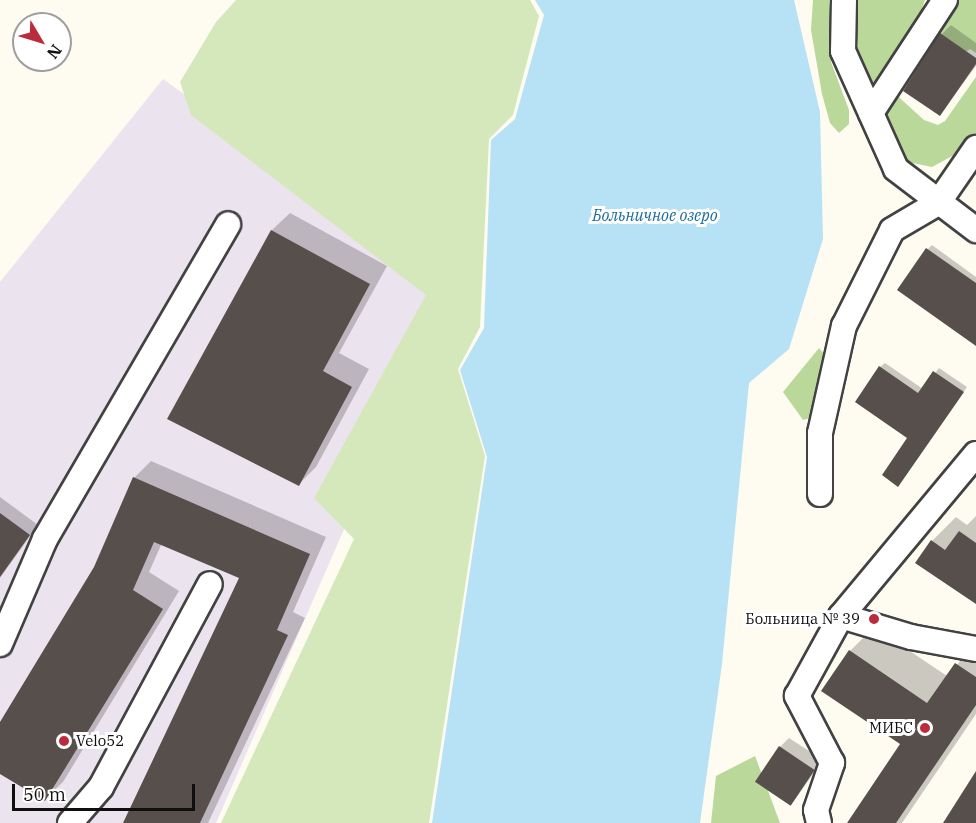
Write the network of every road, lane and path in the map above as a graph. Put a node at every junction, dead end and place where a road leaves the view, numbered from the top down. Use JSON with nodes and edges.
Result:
{"nodes":[{"id":1,"x":844,"y":0,"type":"edge"},
{"id":2,"x":945,"y":0,"type":"edge"},
{"id":3,"x":871,"y":113,"type":"junction"},
{"id":4,"x":976,"y":148,"type":"edge"},
{"id":5,"x":938,"y":203,"type":"junction"},
{"id":6,"x":228,"y":224,"type":"dead end"},
{"id":7,"x":976,"y":230,"type":"edge"},
{"id":8,"x":976,"y":454,"type":"edge"},
{"id":9,"x":820,"y":494,"type":"dead end"},
{"id":10,"x":210,"y":584,"type":"dead end"},
{"id":11,"x":841,"y":616,"type":"junction"},
{"id":12,"x":0,"y":644,"type":"edge"},
{"id":13,"x":976,"y":649,"type":"edge"},
{"id":14,"x":70,"y":823,"type":"edge"},
{"id":15,"x":819,"y":823,"type":"edge"}],
"edges":[{"from":1,"to":3,"type":"street"},
{"from":2,"to":3,"type":"street"},
{"from":3,"to":5,"type":"street"},
{"from":4,"to":5,"type":"street"},
{"from":5,"to":7,"type":"street"},
{"from":5,"to":9,"type":"street"},
{"from":6,"to":12,"type":"street"},
{"from":8,"to":11,"type":"street"},
{"from":10,"to":14,"type":"street"},
{"from":11,"to":13,"type":"street"},
{"from":11,"to":15,"type":"street"}]}
